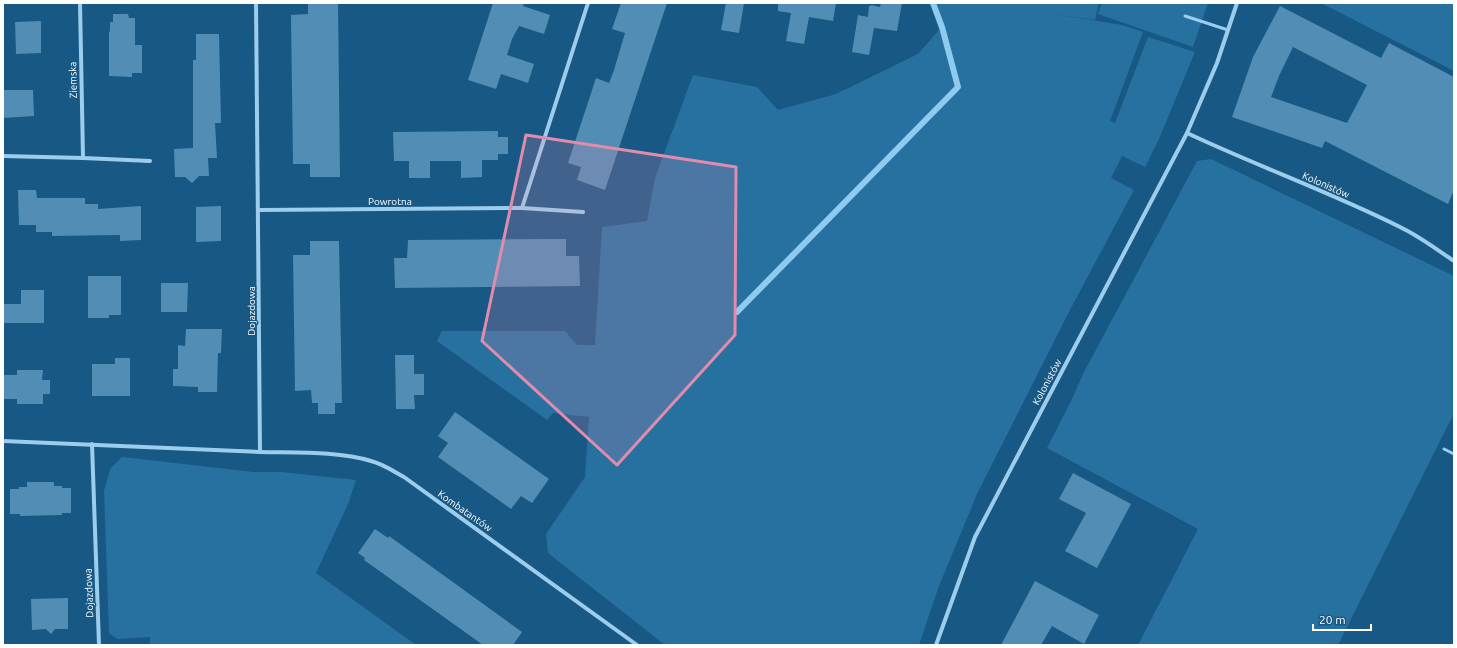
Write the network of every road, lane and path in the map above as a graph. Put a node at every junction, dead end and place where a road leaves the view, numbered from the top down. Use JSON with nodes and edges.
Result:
{"nodes":[{"id":1,"x":80,"y":3,"type":"edge"},
{"id":2,"x":256,"y":3,"type":"edge"},
{"id":3,"x":588,"y":3,"type":"edge"},
{"id":4,"x":1237,"y":3,"type":"edge"},
{"id":5,"x":1185,"y":16,"type":"dead end"},
{"id":6,"x":1228,"y":30,"type":"junction"},
{"id":7,"x":1187,"y":133,"type":"junction"},
{"id":8,"x":3,"y":156,"type":"edge"},
{"id":9,"x":83,"y":158,"type":"junction"},
{"id":10,"x":150,"y":161,"type":"dead end"},
{"id":11,"x":522,"y":208,"type":"junction"},
{"id":12,"x":258,"y":210,"type":"junction"},
{"id":13,"x":583,"y":212,"type":"dead end"},
{"id":14,"x":1454,"y":261,"type":"edge"},
{"id":15,"x":3,"y":441,"type":"edge"},
{"id":16,"x":92,"y":444,"type":"junction"},
{"id":17,"x":1444,"y":449,"type":"dead end"},
{"id":18,"x":260,"y":452,"type":"junction"},
{"id":19,"x":1454,"y":454,"type":"edge"},
{"id":20,"x":99,"y":645,"type":"edge"},
{"id":21,"x":637,"y":645,"type":"edge"},
{"id":22,"x":936,"y":645,"type":"edge"}],
"edges":[{"from":1,"to":9,"type":"street","name":"Ziemska"},
{"from":2,"to":12,"type":"street","name":"Dojazdowa"},
{"from":3,"to":11,"type":"street"},
{"from":4,"to":6,"type":"street","name":"Kolonistów"},
{"from":5,"to":6,"type":"lane"},
{"from":6,"to":7,"type":"street","name":"Kolonistów"},
{"from":7,"to":14,"type":"street","name":"Kolonistów"},
{"from":7,"to":22,"type":"street","name":"Kolonistów"},
{"from":8,"to":9,"type":"street"},
{"from":9,"to":10,"type":"street"},
{"from":11,"to":12,"type":"street","name":"Powrotna"},
{"from":11,"to":13,"type":"street","name":"Powrotna"},
{"from":12,"to":18,"type":"street","name":"Dojazdowa"},
{"from":15,"to":16,"type":"street"},
{"from":16,"to":18,"type":"street"},
{"from":16,"to":20,"type":"street","name":"Dojazdowa"},
{"from":17,"to":19,"type":"lane"},
{"from":18,"to":21,"type":"street","name":"Kombatantów"}]}
